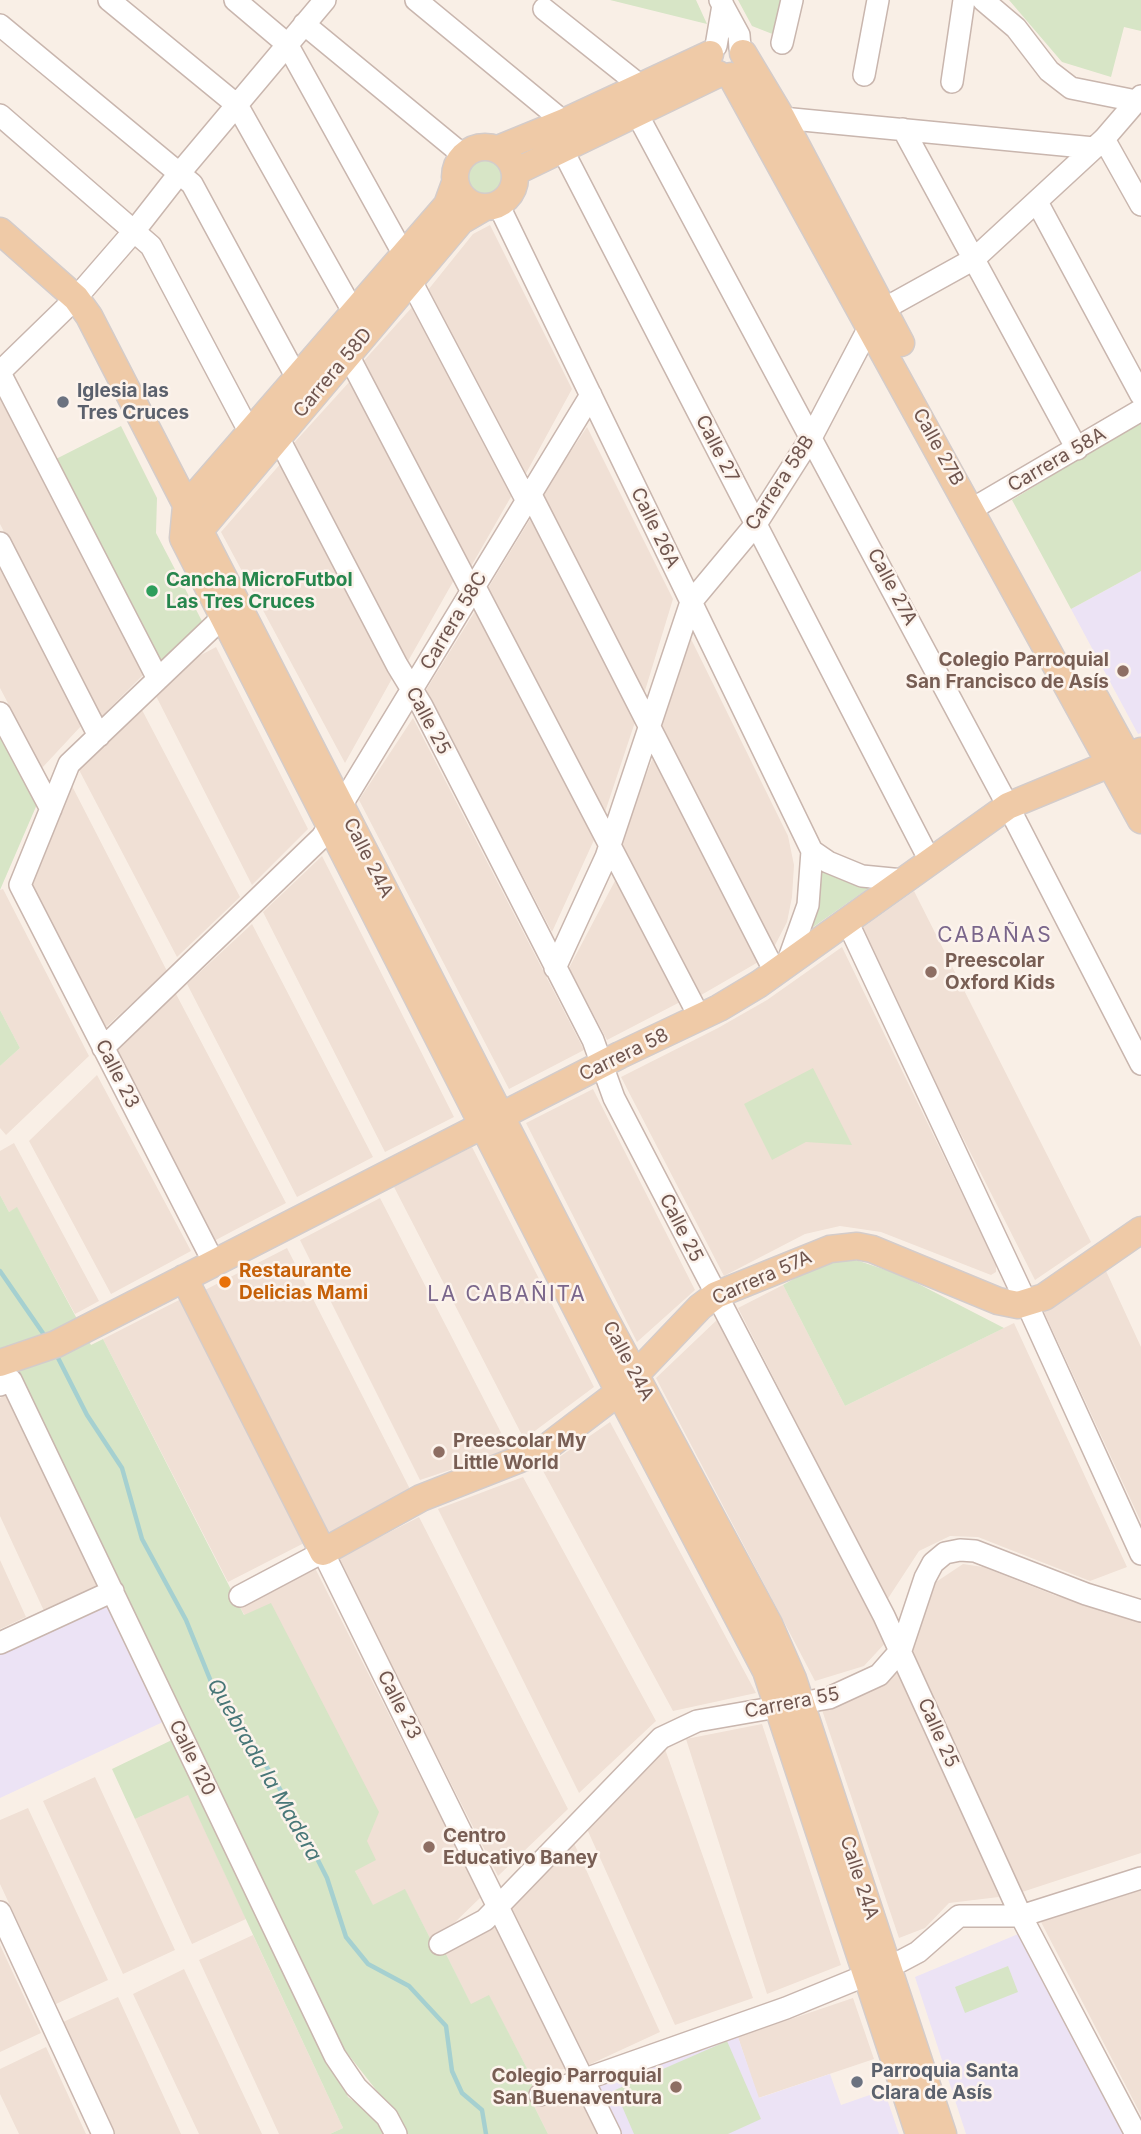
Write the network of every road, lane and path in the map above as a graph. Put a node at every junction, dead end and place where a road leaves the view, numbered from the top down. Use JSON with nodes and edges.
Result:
{"nodes":[{"id":1,"x":109,"y":0,"type":"edge"},
{"id":2,"x":235,"y":0,"type":"edge"},
{"id":3,"x":325,"y":0,"type":"edge"},
{"id":4,"x":416,"y":0,"type":"edge"},
{"id":5,"x":792,"y":0,"type":"edge"},
{"id":6,"x":878,"y":0,"type":"edge"},
{"id":7,"x":964,"y":0,"type":"edge"},
{"id":8,"x":983,"y":0,"type":"edge"},
{"id":9,"x":722,"y":2,"type":"edge"},
{"id":10,"x":544,"y":9,"type":"dead end"},
{"id":11,"x":304,"y":24,"type":"junction"},
{"id":12,"x":0,"y":25,"type":"edge"},
{"id":13,"x":782,"y":43,"type":"dead end"},
{"id":14,"x":287,"y":44,"type":"junction"},
{"id":15,"x":727,"y":58,"type":"junction"},
{"id":16,"x":864,"y":75,"type":"dead end"},
{"id":17,"x":952,"y":82,"type":"dead end"},
{"id":18,"x":642,"y":87,"type":"junction"},
{"id":19,"x":1139,"y":98,"type":"edge"},
{"id":20,"x":237,"y":104,"type":"junction"},
{"id":21,"x":637,"y":114,"type":"junction"},
{"id":22,"x":0,"y":115,"type":"edge"},
{"id":23,"x":782,"y":118,"type":"junction"},
{"id":24,"x":564,"y":122,"type":"junction"},
{"id":25,"x":903,"y":129,"type":"junction"},
{"id":26,"x":1099,"y":144,"type":"junction"},
{"id":27,"x":498,"y":149,"type":"junction"},
{"id":28,"x":562,"y":149,"type":"junction"},
{"id":29,"x":463,"y":155,"type":"junction"},
{"id":30,"x":515,"y":172,"type":"junction"},
{"id":31,"x":178,"y":174,"type":"junction"},
{"id":32,"x":455,"y":183,"type":"junction"},
{"id":33,"x":1037,"y":202,"type":"junction"},
{"id":34,"x":1141,"y":205,"type":"edge"},
{"id":35,"x":492,"y":206,"type":"junction"},
{"id":36,"x":135,"y":230,"type":"junction"},
{"id":37,"x":0,"y":231,"type":"edge"},
{"id":38,"x":404,"y":255,"type":"junction"},
{"id":39,"x":974,"y":259,"type":"junction"},
{"id":40,"x":411,"y":281,"type":"junction"},
{"id":41,"x":76,"y":298,"type":"junction"},
{"id":42,"x":354,"y":313,"type":"junction"},
{"id":43,"x":878,"y":320,"type":"junction"},
{"id":44,"x":348,"y":355,"type":"junction"},
{"id":45,"x":0,"y":372,"type":"edge"},
{"id":46,"x":297,"y":378,"type":"junction"},
{"id":47,"x":591,"y":395,"type":"junction"},
{"id":48,"x":1141,"y":395,"type":"edge"},
{"id":49,"x":1141,"y":410,"type":"edge"},
{"id":50,"x":250,"y":433,"type":"junction"},
{"id":51,"x":811,"y":436,"type":"junction"},
{"id":52,"x":278,"y":438,"type":"junction"},
{"id":53,"x":1077,"y":449,"type":"junction"},
{"id":54,"x":529,"y":498,"type":"junction"},
{"id":55,"x":979,"y":505,"type":"junction"},
{"id":56,"x":187,"y":506,"type":"junction"},
{"id":57,"x":756,"y":524,"type":"junction"},
{"id":58,"x":193,"y":539,"type":"junction"},
{"id":59,"x":0,"y":543,"type":"edge"},
{"id":60,"x":473,"y":589,"type":"junction"},
{"id":61,"x":691,"y":602,"type":"junction"},
{"id":62,"x":222,"y":618,"type":"junction"},
{"id":63,"x":158,"y":679,"type":"junction"},
{"id":64,"x":412,"y":690,"type":"junction"},
{"id":65,"x":0,"y":713,"type":"edge"},
{"id":66,"x":649,"y":729,"type":"junction"},
{"id":67,"x":99,"y":736,"type":"junction"},
{"id":68,"x":1126,"y":757,"type":"edge"},
{"id":69,"x":1141,"y":781,"type":"edge"},
{"id":70,"x":1008,"y":806,"type":"junction"},
{"id":71,"x":51,"y":809,"type":"junction"},
{"id":72,"x":336,"y":817,"type":"junction"},
{"id":73,"x":1141,"y":820,"type":"edge"},
{"id":74,"x":610,"y":845,"type":"junction"},
{"id":75,"x":812,"y":851,"type":"junction"},
{"id":76,"x":930,"y":861,"type":"junction"},
{"id":77,"x":903,"y":880,"type":"junction"},
{"id":78,"x":846,"y":921,"type":"junction"},
{"id":79,"x":555,"y":968,"type":"junction"},
{"id":80,"x":781,"y":968,"type":"junction"},
{"id":81,"x":700,"y":1018,"type":"junction"},
{"id":82,"x":103,"y":1048,"type":"junction"},
{"id":83,"x":1141,"y":1064,"type":"edge"},
{"id":84,"x":601,"y":1065,"type":"junction"},
{"id":85,"x":492,"y":1121,"type":"junction"},
{"id":86,"x":1141,"y":1230,"type":"edge"},
{"id":87,"x":214,"y":1263,"type":"junction"},
{"id":88,"x":184,"y":1278,"type":"junction"},
{"id":89,"x":716,"y":1295,"type":"junction"},
{"id":90,"x":1027,"y":1304,"type":"junction"},
{"id":91,"x":0,"y":1363,"type":"edge"},
{"id":92,"x":627,"y":1384,"type":"junction"},
{"id":93,"x":0,"y":1385,"type":"edge"},
{"id":94,"x":323,"y":1552,"type":"junction"},
{"id":95,"x":1141,"y":1554,"type":"edge"},
{"id":96,"x":113,"y":1591,"type":"junction"},
{"id":97,"x":240,"y":1596,"type":"dead end"},
{"id":98,"x":1141,"y":1611,"type":"edge"},
{"id":99,"x":0,"y":1643,"type":"edge"},
{"id":100,"x":901,"y":1650,"type":"junction"},
{"id":101,"x":791,"y":1705,"type":"junction"},
{"id":102,"x":1141,"y":1878,"type":"edge"},
{"id":103,"x":499,"y":1904,"type":"junction"},
{"id":104,"x":0,"y":1912,"type":"edge"},
{"id":105,"x":1021,"y":1916,"type":"junction"},
{"id":106,"x":440,"y":1944,"type":"dead end"},
{"id":107,"x":878,"y":1971,"type":"junction"},
{"id":108,"x":582,"y":2078,"type":"junction"},
{"id":109,"x":540,"y":2095,"type":"dead end"},
{"id":110,"x":103,"y":2134,"type":"edge"},
{"id":111,"x":396,"y":2134,"type":"edge"},
{"id":112,"x":610,"y":2134,"type":"edge"},
{"id":113,"x":919,"y":2134,"type":"edge"},
{"id":114,"x":943,"y":2134,"type":"edge"},
{"id":115,"x":1136,"y":2134,"type":"edge"}],
"edges":[{"from":1,"to":20,"type":"street"},
{"from":2,"to":14,"type":"street"},
{"from":3,"to":11,"type":"street"},
{"from":4,"to":24,"type":"street"},
{"from":5,"to":13,"type":"street"},
{"from":6,"to":16,"type":"street"},
{"from":7,"to":17,"type":"street"},
{"from":8,"to":19,"type":"street"},
{"from":9,"to":15,"type":"street","name":"Calle 27B"},
{"from":10,"to":18,"type":"street"},
{"from":11,"to":14,"type":"street"},
{"from":11,"to":29,"type":"street"},
{"from":12,"to":31,"type":"street"},
{"from":14,"to":20,"type":"street"},
{"from":14,"to":38,"type":"street"},
{"from":15,"to":18,"type":"main road"},
{"from":15,"to":21,"type":"main road"},
{"from":15,"to":23,"type":"main road","name":"Calle 27B"},
{"from":15,"to":43,"type":"main road","name":"Calle 27B"},
{"from":18,"to":24,"type":"main road"},
{"from":19,"to":26,"type":"street","name":"Carrera 58B"},
{"from":20,"to":31,"type":"street"},
{"from":20,"to":42,"type":"street"},
{"from":21,"to":28,"type":"main road"},
{"from":21,"to":51,"type":"street","name":"Calle 27A"},
{"from":22,"to":36,"type":"street"},
{"from":23,"to":25,"type":"street"},
{"from":23,"to":43,"type":"main road","name":"Calle 27B"},
{"from":24,"to":27,"type":"main road"},
{"from":25,"to":26,"type":"street"},
{"from":25,"to":39,"type":"street"},
{"from":26,"to":33,"type":"street","name":"Carrera 58B"},
{"from":26,"to":34,"type":"street"},
{"from":27,"to":29,"type":"main road"},
{"from":27,"to":30,"type":"main road"},
{"from":28,"to":30,"type":"main road"},
{"from":28,"to":57,"type":"street","name":"Calle 27"},
{"from":29,"to":32,"type":"main road"},
{"from":30,"to":35,"type":"main road"},
{"from":31,"to":36,"type":"street"},
{"from":31,"to":46,"type":"street"},
{"from":32,"to":35,"type":"main road"},
{"from":32,"to":38,"type":"main road","name":"Carrera 58D"},
{"from":33,"to":39,"type":"street","name":"Carrera 58B"},
{"from":33,"to":48,"type":"street"},
{"from":35,"to":40,"type":"main road","name":"Carrera 58D"},
{"from":35,"to":47,"type":"street","name":"Calle 26A"},
{"from":36,"to":41,"type":"street"},
{"from":36,"to":50,"type":"street"},
{"from":37,"to":41,"type":"main road"},
{"from":38,"to":42,"type":"main road","name":"Carrera 58D"},
{"from":39,"to":43,"type":"street","name":"Carrera 58B"},
{"from":39,"to":53,"type":"street"},
{"from":40,"to":44,"type":"main road","name":"Carrera 58D"},
{"from":40,"to":54,"type":"street"},
{"from":41,"to":45,"type":"street"},
{"from":41,"to":56,"type":"main road"},
{"from":42,"to":46,"type":"main road","name":"Carrera 58D"},
{"from":43,"to":51,"type":"street","name":"Carrera 58B"},
{"from":43,"to":55,"type":"main road","name":"Calle 27B"},
{"from":44,"to":52,"type":"main road","name":"Carrera 58D"},
{"from":44,"to":60,"type":"street"},
{"from":45,"to":63,"type":"street"},
{"from":46,"to":50,"type":"main road","name":"Carrera 58D"},
{"from":47,"to":54,"type":"street","name":"Carrera 58C"},
{"from":47,"to":61,"type":"street","name":"Calle 26A"},
{"from":49,"to":53,"type":"street","name":"Carrera 58A"},
{"from":50,"to":56,"type":"main road","name":"Carrera 58D"},
{"from":51,"to":57,"type":"street","name":"Carrera 58B"},
{"from":51,"to":70,"type":"street","name":"Calle 27A"},
{"from":52,"to":58,"type":"main road","name":"Carrera 58D"},
{"from":52,"to":64,"type":"street","name":"Calle 25"},
{"from":53,"to":55,"type":"street","name":"Carrera 58A"},
{"from":54,"to":60,"type":"street","name":"Carrera 58C"},
{"from":54,"to":66,"type":"street"},
{"from":55,"to":68,"type":"main road","name":"Calle 27B"},
{"from":56,"to":58,"type":"main road","name":"Calle 24A"},
{"from":57,"to":61,"type":"street","name":"Carrera 58B"},
{"from":57,"to":76,"type":"street","name":"Calle 27"},
{"from":58,"to":62,"type":"main road","name":"Calle 24A"},
{"from":58,"to":72,"type":"main road","name":"Calle 24A"},
{"from":59,"to":67,"type":"street"},
{"from":60,"to":64,"type":"street","name":"Carrera 58C"},
{"from":60,"to":74,"type":"street"},
{"from":61,"to":66,"type":"street","name":"Carrera 58B"},
{"from":61,"to":75,"type":"street","name":"Calle 26A"},
{"from":62,"to":63,"type":"street"},
{"from":62,"to":72,"type":"main road","name":"Calle 24A"},
{"from":63,"to":67,"type":"street"},
{"from":64,"to":72,"type":"street","name":"Carrera 58C"},
{"from":64,"to":79,"type":"street","name":"Calle 25"},
{"from":65,"to":71,"type":"street"},
{"from":66,"to":74,"type":"street","name":"Carrera 58B"},
{"from":66,"to":80,"type":"street"},
{"from":67,"to":71,"type":"street"},
{"from":68,"to":69,"type":"main road","name":"Calle 27B"},
{"from":68,"to":70,"type":"main road","name":"Carrera 58"},
{"from":68,"to":73,"type":"main road","name":"Calle 27B"},
{"from":70,"to":76,"type":"main road","name":"Carrera 58"},
{"from":70,"to":83,"type":"street","name":"Calle 27A"},
{"from":71,"to":82,"type":"street","name":"Calle 23"},
{"from":72,"to":82,"type":"street","name":"Carrera 58C"},
{"from":72,"to":85,"type":"main road","name":"Calle 24A"},
{"from":74,"to":79,"type":"street","name":"Carrera 58B"},
{"from":74,"to":81,"type":"street"},
{"from":75,"to":77,"type":"street"},
{"from":75,"to":80,"type":"street"},
{"from":76,"to":77,"type":"main road","name":"Carrera 58"},
{"from":77,"to":78,"type":"main road","name":"Carrera 58"},
{"from":78,"to":80,"type":"main road","name":"Carrera 58"},
{"from":78,"to":90,"type":"street"},
{"from":79,"to":84,"type":"street","name":"Calle 25"},
{"from":80,"to":81,"type":"main road","name":"Carrera 58"},
{"from":81,"to":84,"type":"main road","name":"Carrera 58"},
{"from":82,"to":87,"type":"street","name":"Calle 23"},
{"from":84,"to":85,"type":"main road","name":"Carrera 58"},
{"from":84,"to":89,"type":"street","name":"Calle 25"},
{"from":85,"to":87,"type":"main road","name":"Carrera 58"},
{"from":85,"to":92,"type":"main road","name":"Calle 24A"},
{"from":86,"to":90,"type":"main road"},
{"from":87,"to":88,"type":"main road","name":"Carrera 58"},
{"from":88,"to":91,"type":"main road","name":"Carrera 58"},
{"from":88,"to":94,"type":"main road","name":"Calle 23"},
{"from":89,"to":90,"type":"main road","name":"Carrera 57A"},
{"from":89,"to":92,"type":"main road","name":"Carrera 57A"},
{"from":89,"to":100,"type":"street","name":"Calle 25"},
{"from":90,"to":95,"type":"street"},
{"from":92,"to":94,"type":"main road","name":"Carrera 57A"},
{"from":92,"to":101,"type":"main road","name":"Calle 24A"},
{"from":93,"to":96,"type":"street","name":"Calle 120"},
{"from":94,"to":97,"type":"street","name":"Carrera 57A"},
{"from":94,"to":103,"type":"street","name":"Calle 23"},
{"from":96,"to":99,"type":"street"},
{"from":96,"to":111,"type":"street","name":"Calle 120"},
{"from":98,"to":100,"type":"street","name":"Carrera 55"},
{"from":100,"to":101,"type":"street","name":"Carrera 55"},
{"from":100,"to":105,"type":"street","name":"Calle 25"},
{"from":101,"to":103,"type":"street","name":"Carrera 55"},
{"from":101,"to":107,"type":"main road","name":"Calle 24A"},
{"from":102,"to":105,"type":"street"},
{"from":103,"to":106,"type":"street","name":"Carrera 55"},
{"from":103,"to":108,"type":"street","name":"Calle 23"},
{"from":104,"to":110,"type":"street"},
{"from":105,"to":107,"type":"street"},
{"from":105,"to":115,"type":"street","name":"Calle 25"},
{"from":107,"to":108,"type":"street"},
{"from":107,"to":113,"type":"main road","name":"Calle 24A"},
{"from":107,"to":114,"type":"main road","name":"Calle 24A"},
{"from":108,"to":109,"type":"street"},
{"from":108,"to":112,"type":"street","name":"Calle 23"}]}
